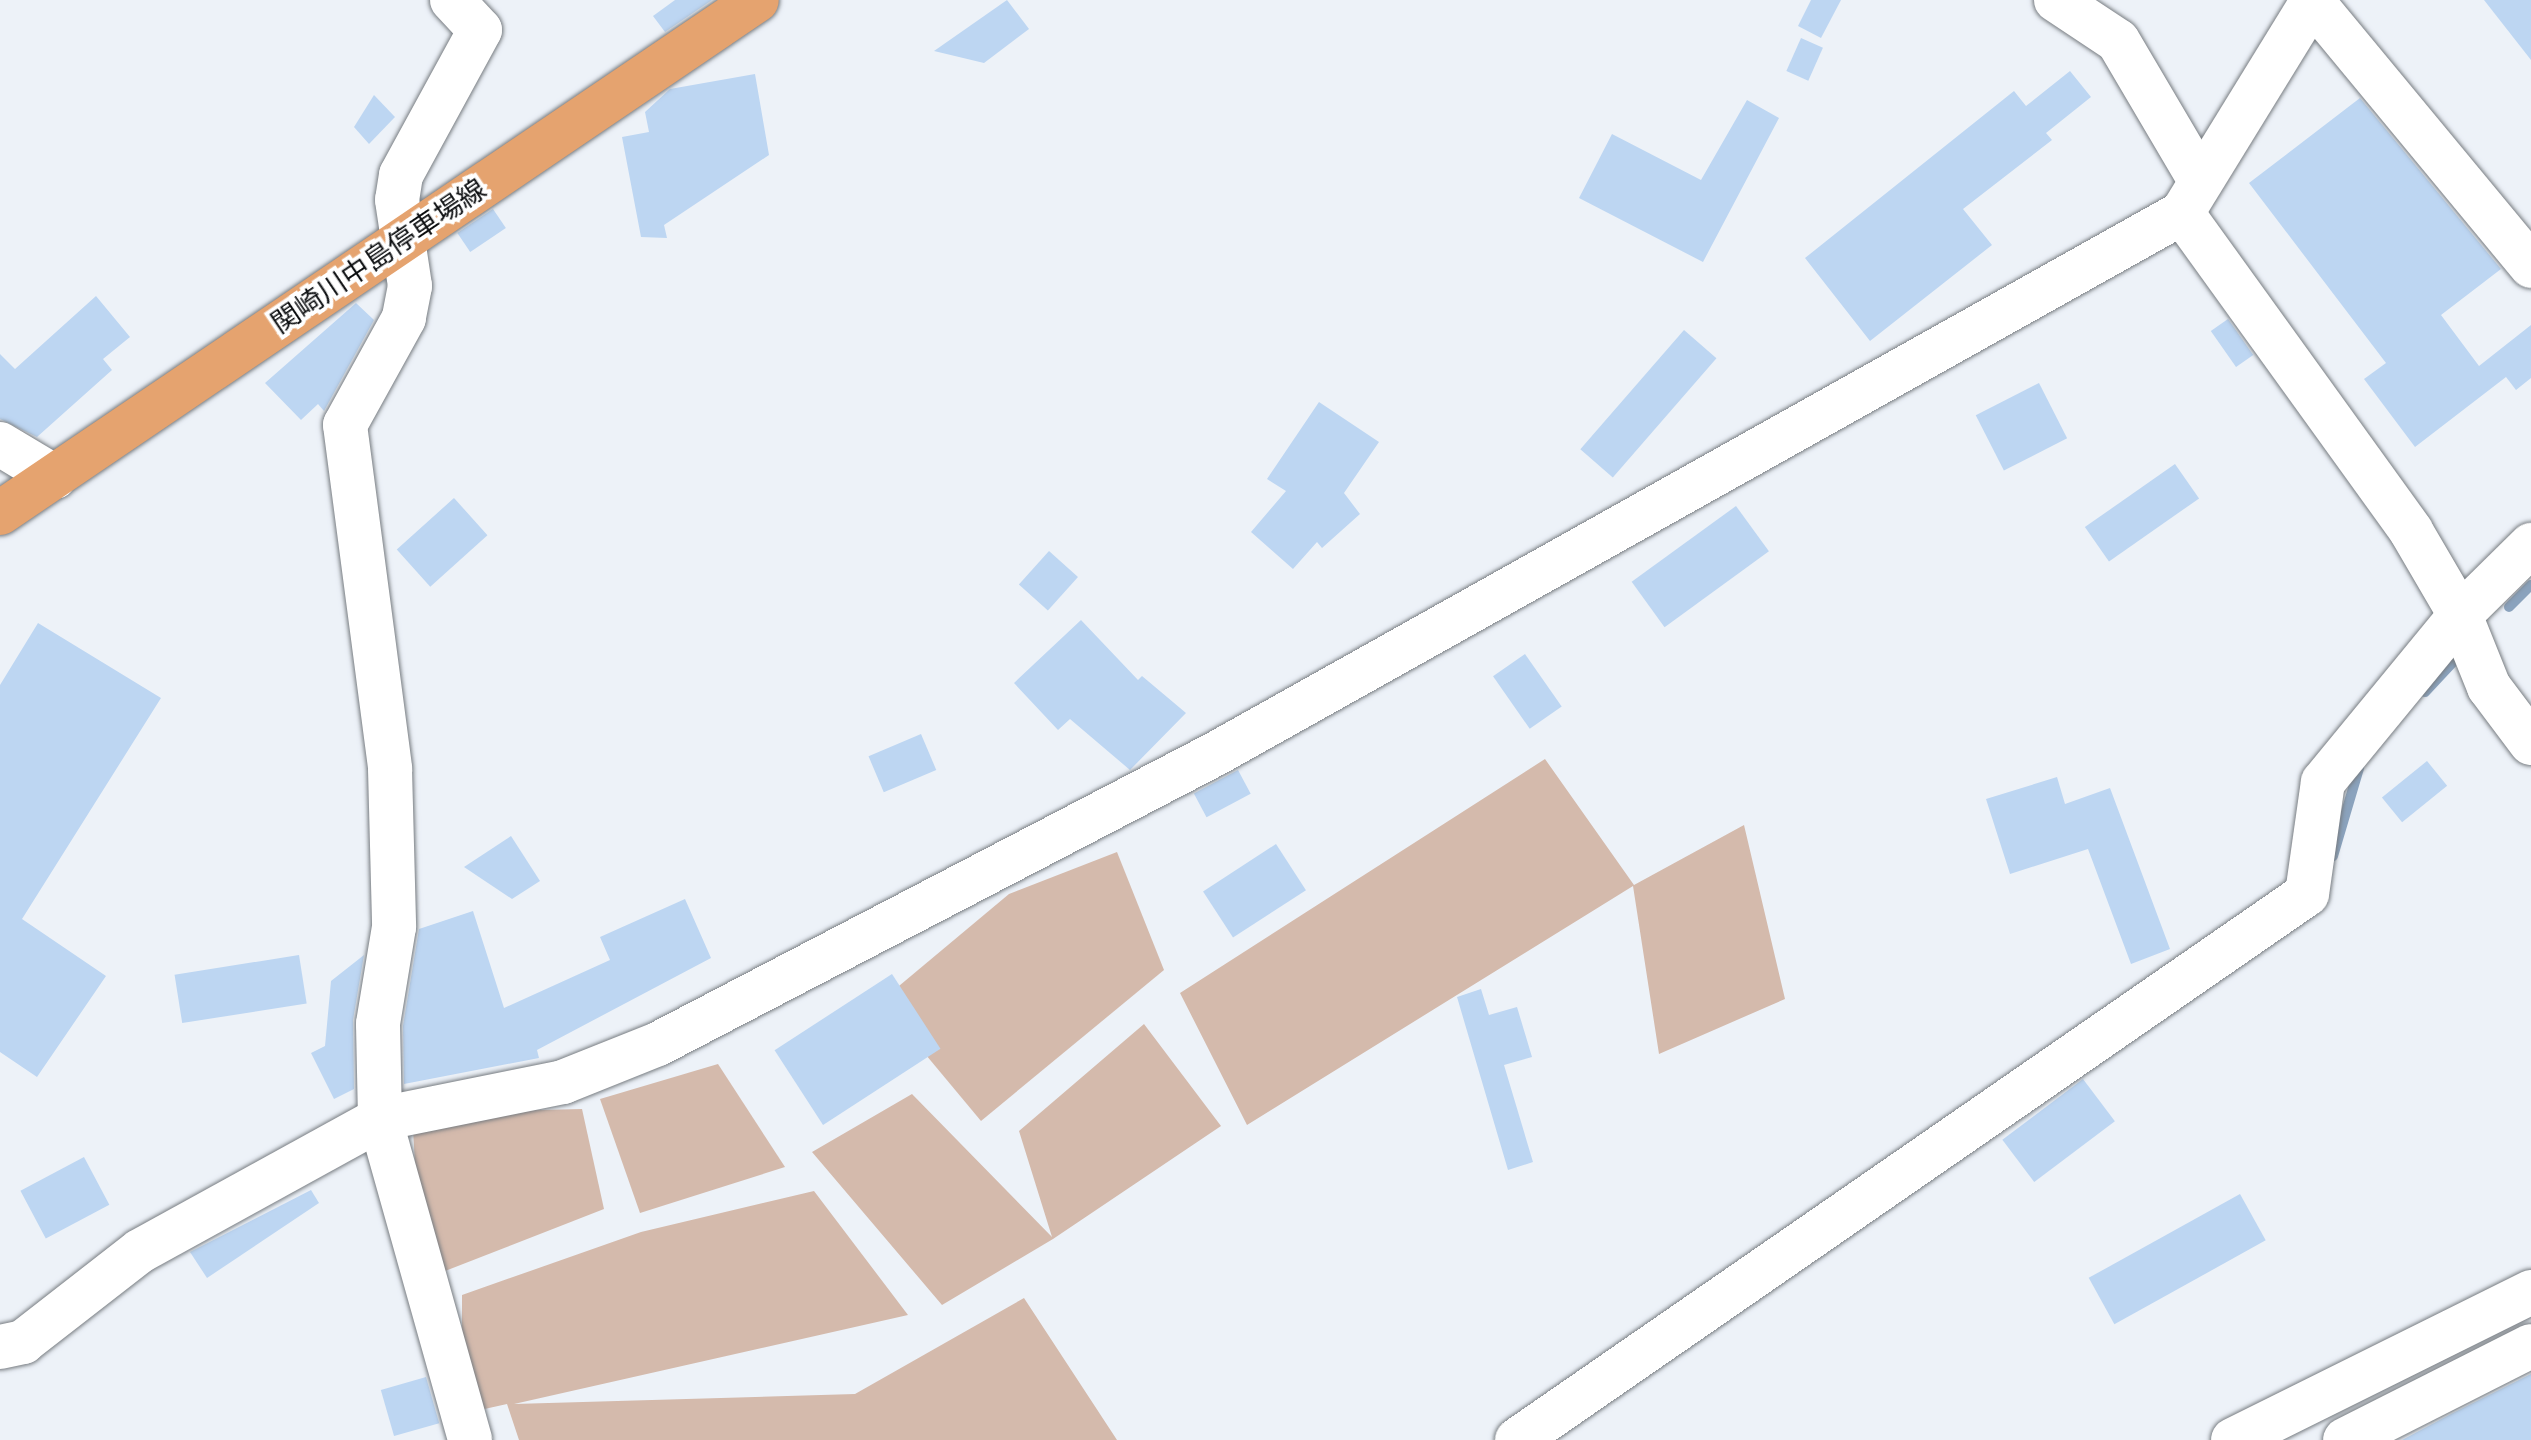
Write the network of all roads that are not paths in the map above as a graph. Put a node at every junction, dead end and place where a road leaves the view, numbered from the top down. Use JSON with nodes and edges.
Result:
{"nodes":[{"id":1,"x":452,"y":0,"type":"edge"},
{"id":2,"x":757,"y":0,"type":"edge"},
{"id":3,"x":2056,"y":0,"type":"edge"},
{"id":4,"x":2313,"y":1,"type":"edge"},
{"id":5,"x":2191,"y":197,"type":"junction"},
{"id":6,"x":401,"y":239,"type":"junction"},
{"id":7,"x":2531,"y":266,"type":"edge"},
{"id":8,"x":0,"y":444,"type":"edge"},
{"id":9,"x":55,"y":477,"type":"junction"},
{"id":10,"x":0,"y":513,"type":"edge"},
{"id":11,"x":2531,"y":545,"type":"edge"},
{"id":12,"x":2460,"y":615,"type":"junction"},
{"id":13,"x":2531,"y":743,"type":"edge"},
{"id":14,"x":380,"y":1119,"type":"junction"},
{"id":15,"x":2531,"y":1292,"type":"edge"},
{"id":16,"x":2531,"y":1346,"type":"edge"},
{"id":17,"x":0,"y":1347,"type":"edge"},
{"id":18,"x":470,"y":1440,"type":"edge"},
{"id":19,"x":1517,"y":1440,"type":"edge"},
{"id":20,"x":2233,"y":1440,"type":"edge"},
{"id":21,"x":2345,"y":1440,"type":"edge"}],
"edges":[{"from":1,"to":6,"type":"street"},
{"from":2,"to":6,"type":"main road","name":"関崎川中島停車場線"},
{"from":3,"to":5,"type":"street"},
{"from":4,"to":5,"type":"street"},
{"from":4,"to":7,"type":"street"},
{"from":5,"to":12,"type":"street"},
{"from":5,"to":14,"type":"street"},
{"from":6,"to":9,"type":"main road","name":"関崎川中島停車場線"},
{"from":6,"to":14,"type":"street"},
{"from":8,"to":9,"type":"street"},
{"from":9,"to":10,"type":"main road","name":"関崎川中島停車場線"},
{"from":11,"to":12,"type":"street"},
{"from":12,"to":13,"type":"street"},
{"from":12,"to":19,"type":"street"},
{"from":14,"to":17,"type":"street"},
{"from":14,"to":18,"type":"street"},
{"from":15,"to":20,"type":"street"},
{"from":16,"to":21,"type":"street"}]}
